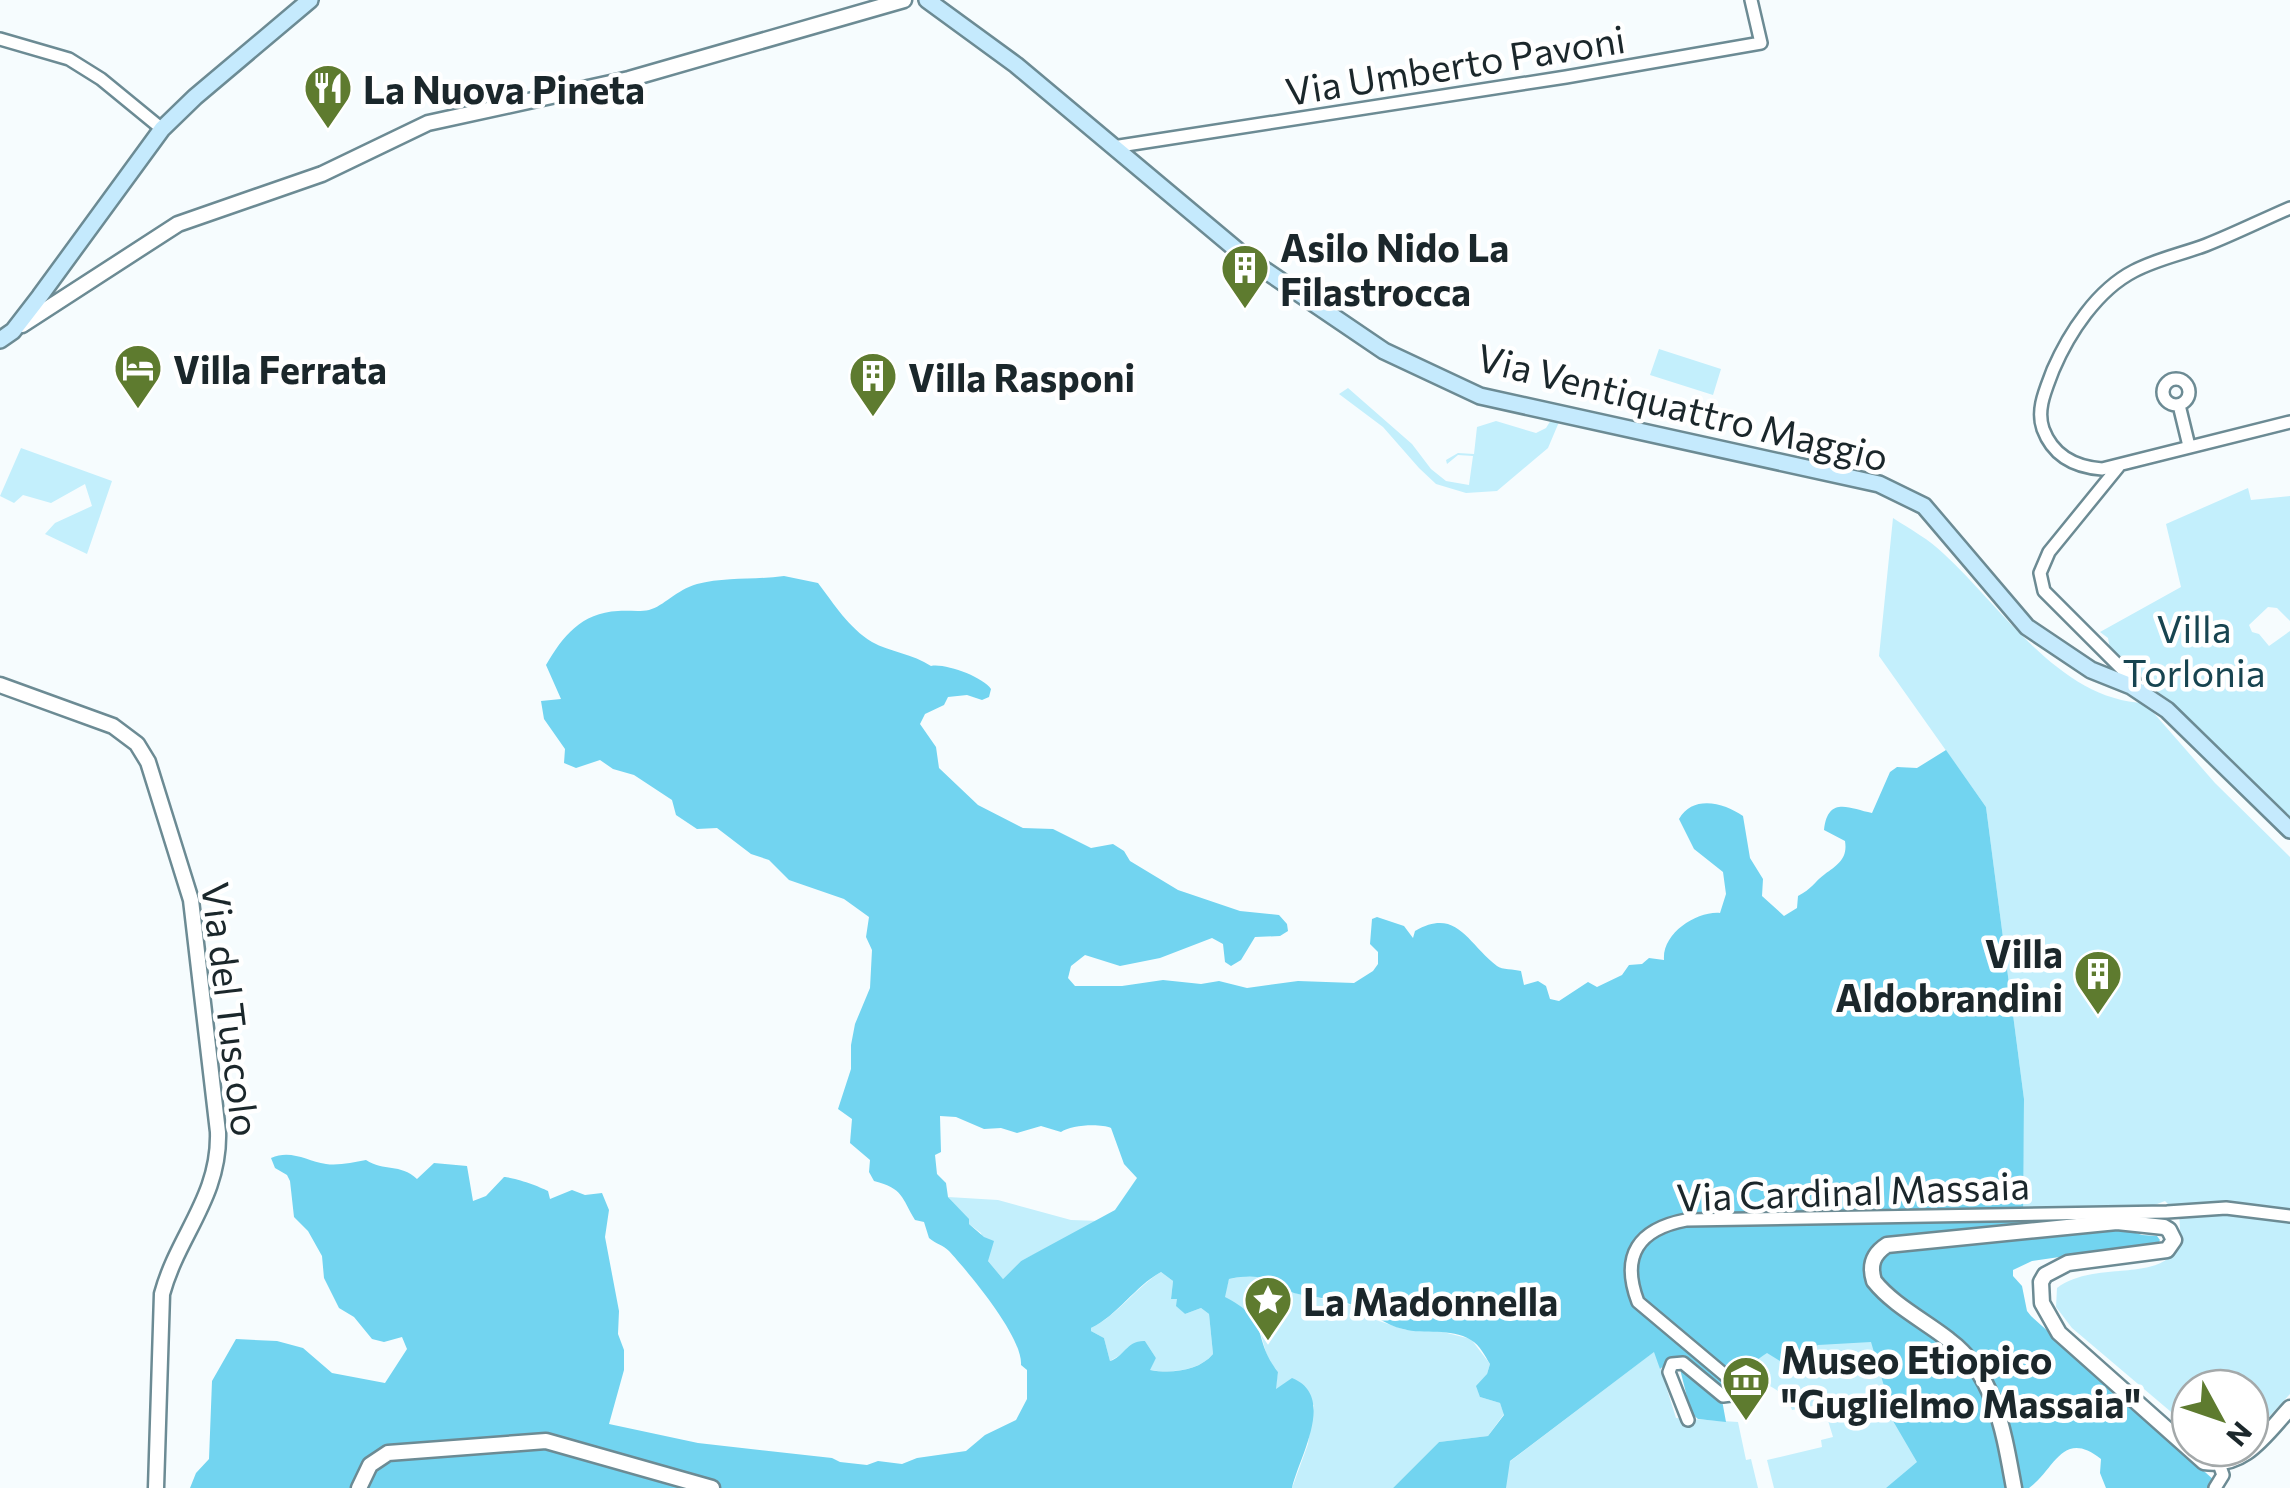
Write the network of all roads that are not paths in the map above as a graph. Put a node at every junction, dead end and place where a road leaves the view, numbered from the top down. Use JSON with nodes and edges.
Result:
{"nodes":[{"id":1,"x":310,"y":0,"type":"edge"},
{"id":2,"x":904,"y":0,"type":"edge"},
{"id":3,"x":928,"y":0,"type":"edge"},
{"id":4,"x":1750,"y":0,"type":"edge"},
{"id":5,"x":0,"y":38,"type":"edge"},
{"id":6,"x":162,"y":129,"type":"junction"},
{"id":7,"x":1114,"y":147,"type":"junction"},
{"id":8,"x":2290,"y":208,"type":"edge"},
{"id":9,"x":46,"y":300,"type":"junction"},
{"id":10,"x":6,"y":336,"type":"edge"},
{"id":11,"x":2179,"y":405,"type":"dead end"},
{"id":12,"x":2290,"y":422,"type":"edge"},
{"id":13,"x":2189,"y":446,"type":"junction"},
{"id":14,"x":2119,"y":466,"type":"junction"},
{"id":15,"x":2089,"y":634,"type":"junction"},
{"id":16,"x":2069,"y":655,"type":"junction"},
{"id":17,"x":0,"y":685,"type":"edge"},
{"id":18,"x":2152,"y":700,"type":"junction"},
{"id":19,"x":2290,"y":830,"type":"edge"},
{"id":20,"x":2168,"y":1212,"type":"junction"},
{"id":21,"x":2290,"y":1216,"type":"edge"},
{"id":22,"x":2164,"y":1228,"type":"junction"},
{"id":23,"x":2290,"y":1408,"type":"edge"},
{"id":24,"x":1688,"y":1420,"type":"dead end"},
{"id":25,"x":2270,"y":1429,"type":"edge"},
{"id":26,"x":2170,"y":1434,"type":"edge"},
{"id":27,"x":156,"y":1488,"type":"edge"},
{"id":28,"x":359,"y":1488,"type":"edge"},
{"id":29,"x":712,"y":1488,"type":"edge"},
{"id":30,"x":2014,"y":1488,"type":"edge"}],
"edges":[{"from":1,"to":6,"type":"main road"},
{"from":2,"to":9,"type":"street"},
{"from":3,"to":7,"type":"main road","name":"Via Ventiquattro Maggio"},
{"from":4,"to":7,"type":"street","name":"Via Umberto Pavoni"},
{"from":5,"to":6,"type":"street"},
{"from":6,"to":9,"type":"main road"},
{"from":7,"to":16,"type":"main road","name":"Via Ventiquattro Maggio"},
{"from":8,"to":14,"type":"street"},
{"from":9,"to":10,"type":"main road"},
{"from":11,"to":13,"type":"street"},
{"from":12,"to":13,"type":"street"},
{"from":13,"to":14,"type":"street"},
{"from":14,"to":15,"type":"street"},
{"from":15,"to":16,"type":"street"},
{"from":15,"to":18,"type":"street"},
{"from":16,"to":18,"type":"main road","name":"Via Ventiquattro Maggio"},
{"from":17,"to":27,"type":"street","name":"Via del Tuscolo"},
{"from":18,"to":19,"type":"main road","name":"Via Ventiquattro Maggio"},
{"from":20,"to":21,"type":"street","name":"Via Cardinal Massaia"},
{"from":20,"to":22,"type":"street"},
{"from":20,"to":24,"type":"street","name":"Via Cardinal Massaia"},
{"from":22,"to":26,"type":"street"},
{"from":22,"to":30,"type":"street"},
{"from":23,"to":25,"type":"street"},
{"from":28,"to":29,"type":"street"}]}
